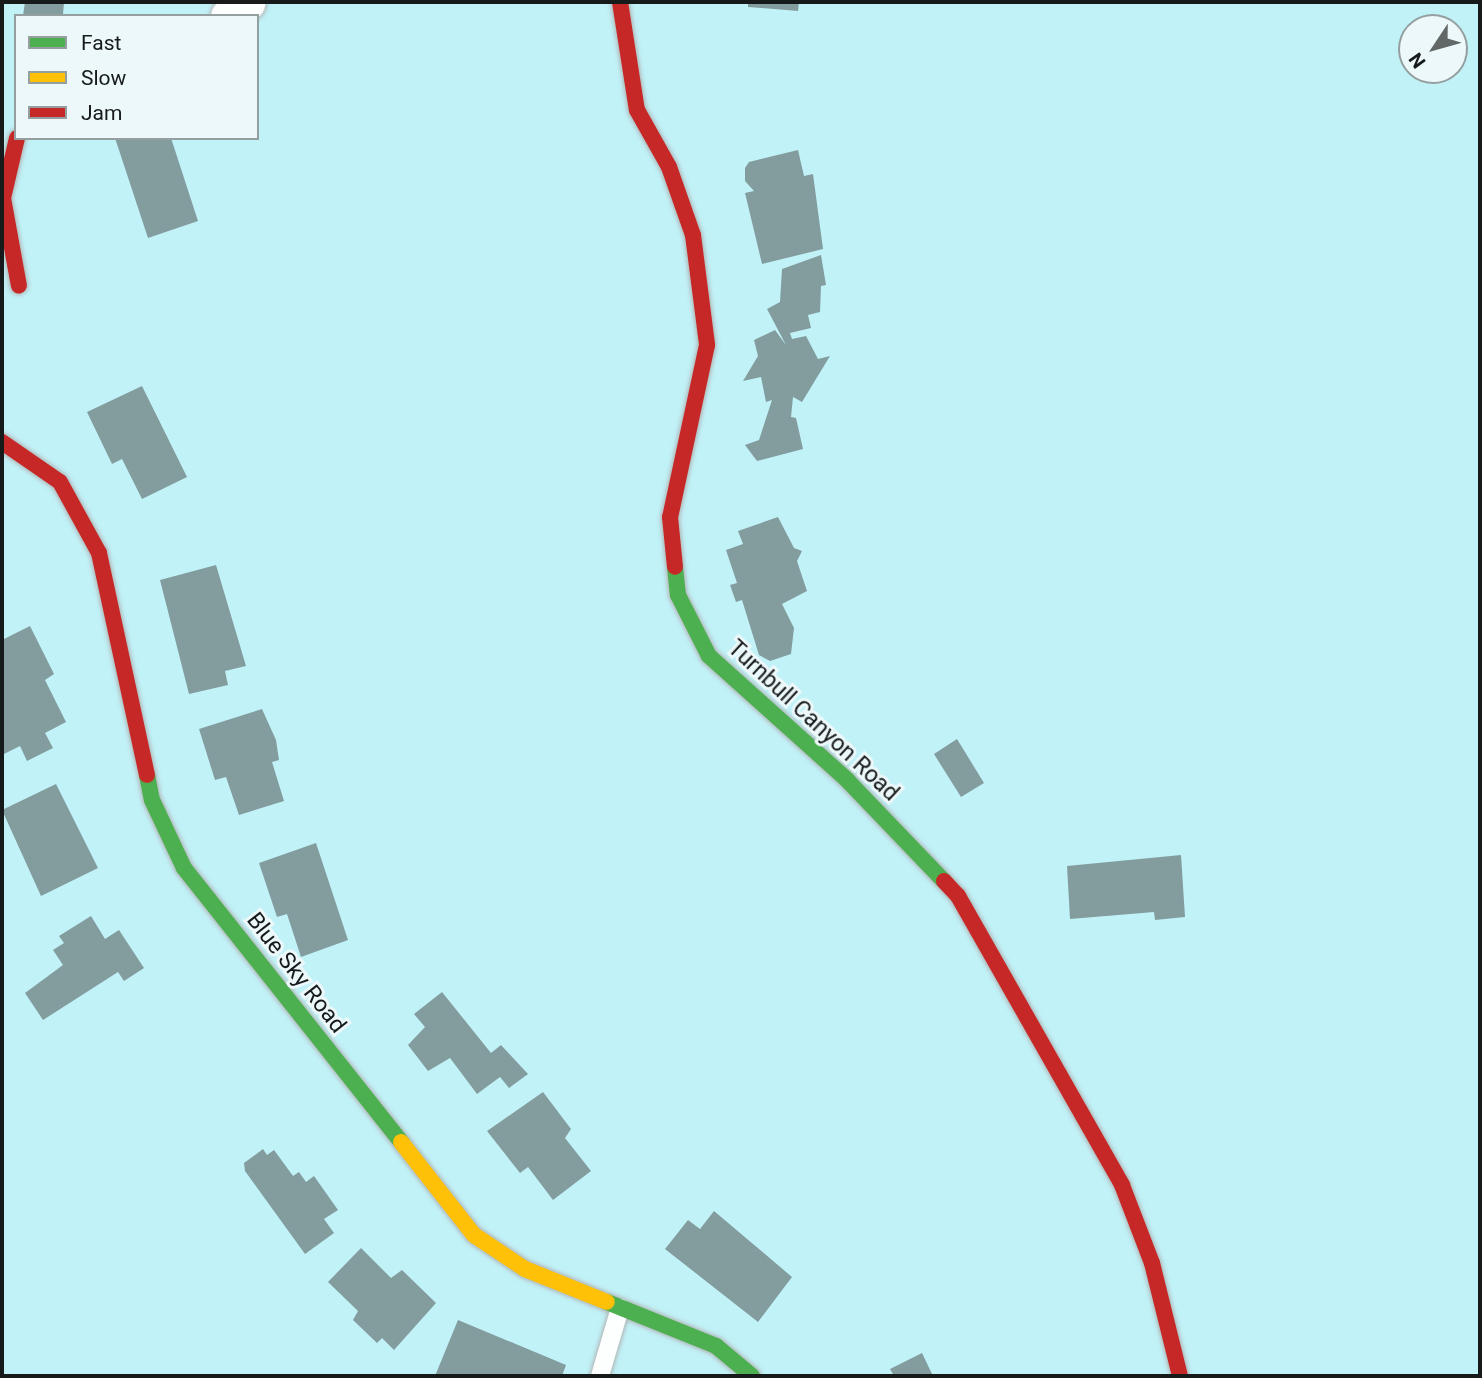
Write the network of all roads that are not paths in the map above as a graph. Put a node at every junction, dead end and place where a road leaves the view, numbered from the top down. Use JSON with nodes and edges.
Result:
{"nodes":[{"id":1,"x":248,"y":2,"type":"edge"},
{"id":2,"x":620,"y":2,"type":"edge"},
{"id":3,"x":231,"y":14,"type":"edge"},
{"id":4,"x":17,"y":140,"type":"edge"},
{"id":5,"x":19,"y":286,"type":"dead end"},
{"id":6,"x":2,"y":442,"type":"edge"},
{"id":7,"x":620,"y":1308,"type":"junction"},
{"id":8,"x":600,"y":1376,"type":"edge"},
{"id":9,"x":752,"y":1376,"type":"edge"},
{"id":10,"x":1180,"y":1376,"type":"edge"}],
"edges":[{"from":1,"to":3,"type":"street"},
{"from":2,"to":10,"type":"street","name":"Turnbull Canyon Road"},
{"from":4,"to":5,"type":"street"},
{"from":6,"to":7,"type":"street","name":"Blue Sky Road"},
{"from":7,"to":8,"type":"lane"},
{"from":7,"to":9,"type":"street","name":"Blue Sky Road"}]}
